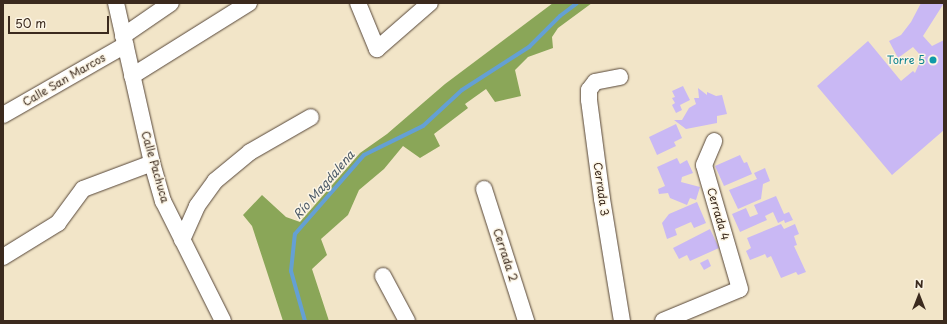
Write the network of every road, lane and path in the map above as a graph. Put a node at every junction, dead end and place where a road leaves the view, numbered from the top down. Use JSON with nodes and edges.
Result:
{"nodes":[{"id":1,"x":116,"y":3,"type":"edge"},
{"id":2,"x":171,"y":3,"type":"edge"},
{"id":3,"x":249,"y":3,"type":"edge"},
{"id":4,"x":358,"y":3,"type":"edge"},
{"id":5,"x":430,"y":3,"type":"edge"},
{"id":6,"x":124,"y":40,"type":"junction"},
{"id":7,"x":132,"y":76,"type":"junction"},
{"id":8,"x":620,"y":77,"type":"dead end"},
{"id":9,"x":3,"y":115,"type":"edge"},
{"id":10,"x":311,"y":117,"type":"dead end"},
{"id":11,"x":714,"y":141,"type":"dead end"},
{"id":12,"x":152,"y":163,"type":"junction"},
{"id":13,"x":484,"y":189,"type":"dead end"},
{"id":14,"x":182,"y":240,"type":"junction"},
{"id":15,"x":3,"y":258,"type":"edge"},
{"id":16,"x":383,"y":276,"type":"dead end"},
{"id":17,"x":224,"y":321,"type":"edge"},
{"id":18,"x":407,"y":321,"type":"edge"},
{"id":19,"x":526,"y":321,"type":"edge"},
{"id":20,"x":622,"y":321,"type":"edge"},
{"id":21,"x":663,"y":321,"type":"edge"}],
"edges":[{"from":1,"to":6,"type":"street","name":"Calle Pachuca"},
{"from":2,"to":6,"type":"street","name":"Calle San Marcos"},
{"from":3,"to":7,"type":"street"},
{"from":4,"to":5,"type":"street"},
{"from":6,"to":7,"type":"street","name":"Calle Pachuca"},
{"from":6,"to":9,"type":"street","name":"Calle San Marcos"},
{"from":7,"to":12,"type":"street","name":"Calle Pachuca"},
{"from":8,"to":20,"type":"street","name":"Cerrada 3"},
{"from":10,"to":14,"type":"street"},
{"from":11,"to":21,"type":"street","name":"Cerrada 4"},
{"from":12,"to":14,"type":"street","name":"Calle Pachuca"},
{"from":12,"to":15,"type":"street"},
{"from":13,"to":19,"type":"street","name":"Cerrada 2"},
{"from":14,"to":17,"type":"street","name":"Calle Pachuca"},
{"from":16,"to":18,"type":"street"}]}
